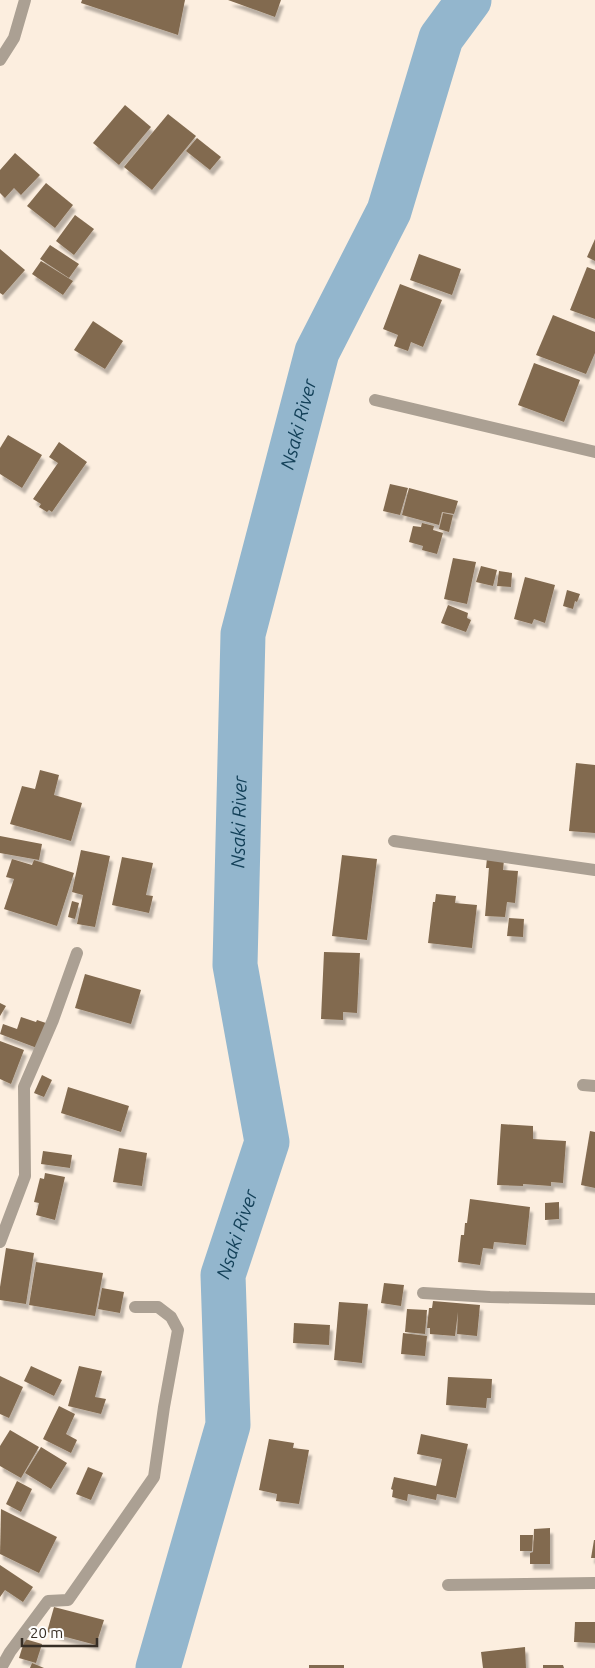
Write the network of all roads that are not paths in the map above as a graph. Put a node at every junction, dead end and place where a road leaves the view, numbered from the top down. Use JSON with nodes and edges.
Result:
{"nodes":[{"id":1,"x":25,"y":0,"type":"edge"},
{"id":2,"x":0,"y":60,"type":"edge"},
{"id":3,"x":375,"y":400,"type":"dead end"},
{"id":4,"x":595,"y":452,"type":"edge"},
{"id":5,"x":394,"y":840,"type":"dead end"},
{"id":6,"x":595,"y":870,"type":"edge"},
{"id":7,"x":77,"y":953,"type":"dead end"},
{"id":8,"x":0,"y":1242,"type":"edge"},
{"id":9,"x":423,"y":1293,"type":"dead end"},
{"id":10,"x":595,"y":1299,"type":"edge"},
{"id":11,"x":136,"y":1307,"type":"dead end"},
{"id":12,"x":595,"y":1583,"type":"edge"},
{"id":13,"x":448,"y":1585,"type":"dead end"},
{"id":14,"x":1,"y":1668,"type":"edge"}],
"edges":[{"from":1,"to":2,"type":"street"},
{"from":3,"to":4,"type":"street"},
{"from":5,"to":6,"type":"street"},
{"from":7,"to":8,"type":"street"},
{"from":9,"to":10,"type":"street"},
{"from":11,"to":14,"type":"street"},
{"from":12,"to":13,"type":"street"}]}
